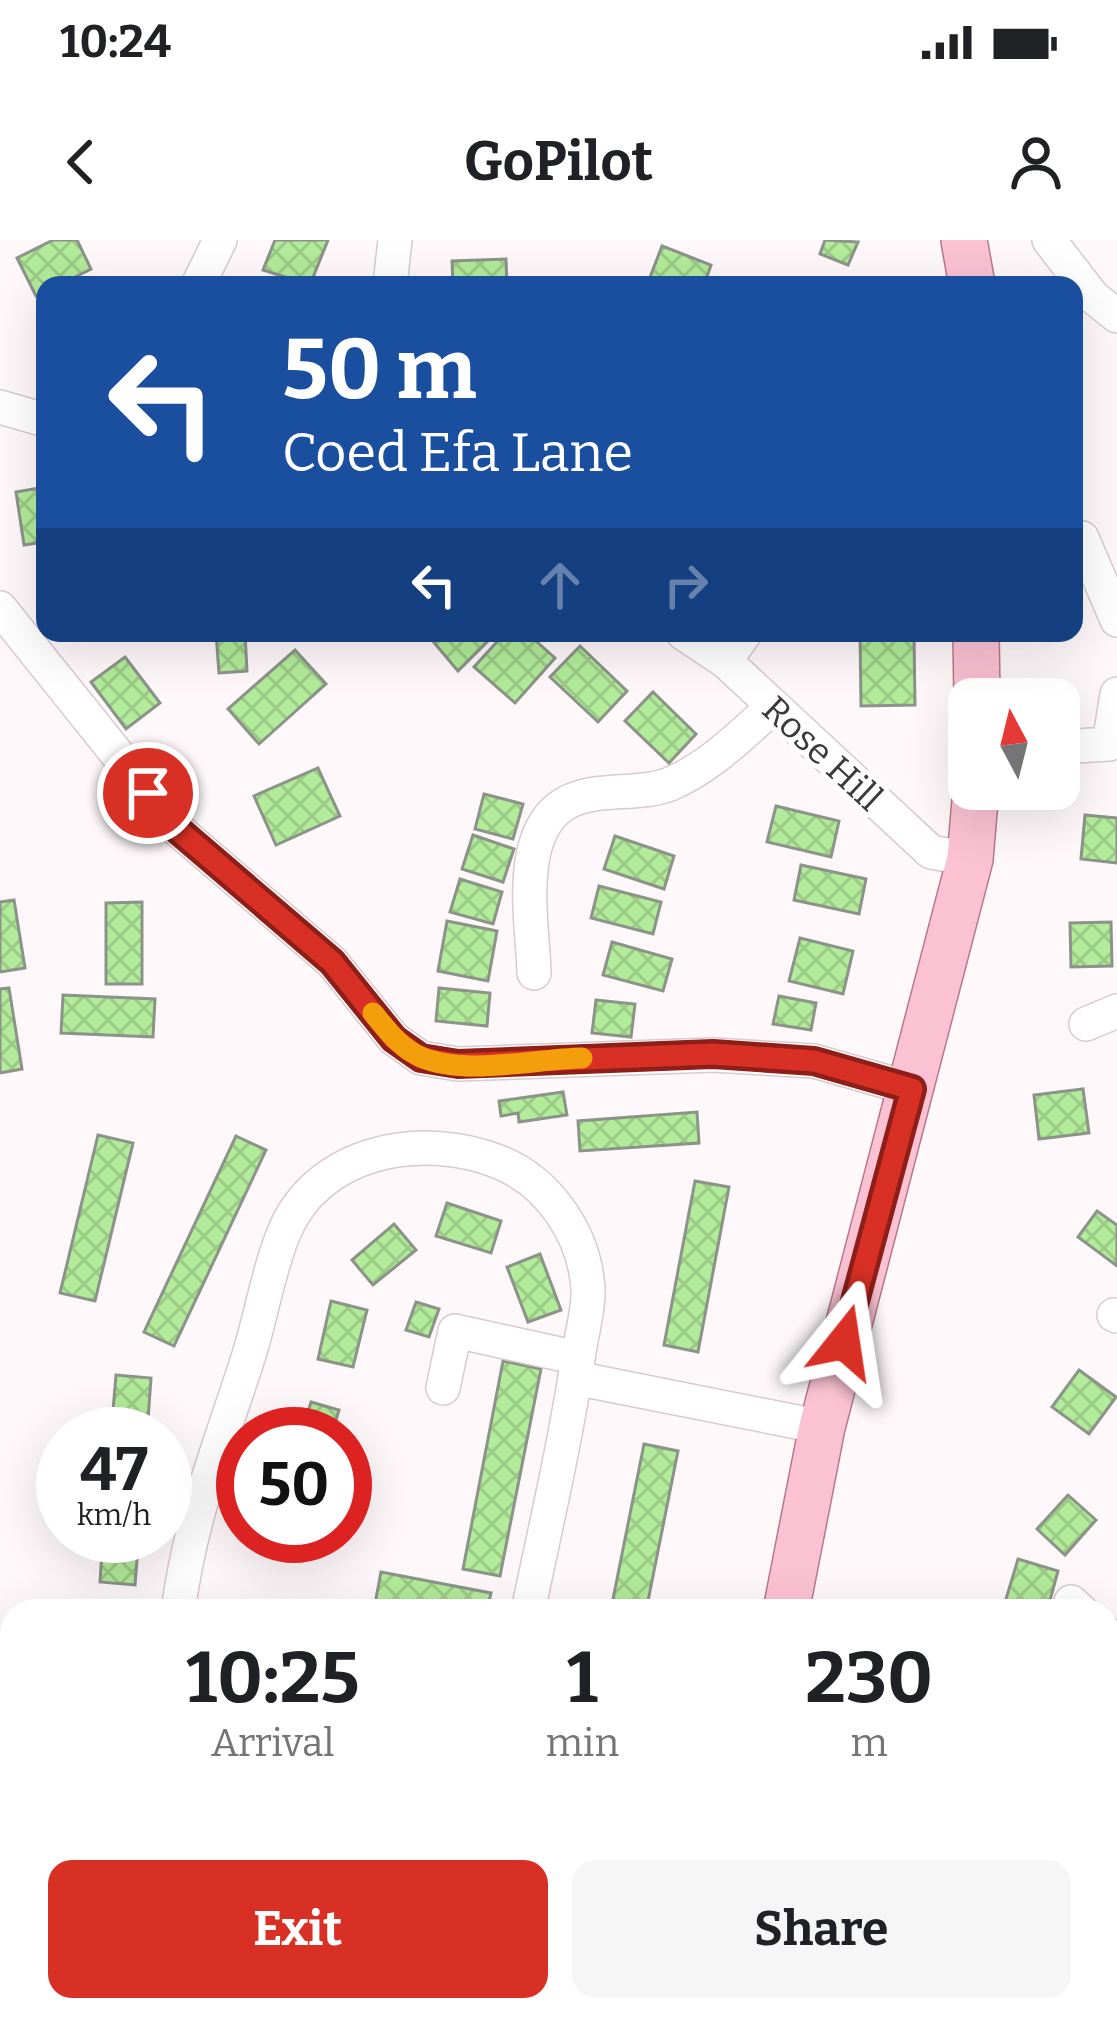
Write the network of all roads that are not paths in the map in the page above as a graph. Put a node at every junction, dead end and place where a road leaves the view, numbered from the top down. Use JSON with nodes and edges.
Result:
{"nodes":[{"id":1,"x":220,"y":240,"type":"edge"},
{"id":2,"x":395,"y":240,"type":"edge"},
{"id":3,"x":964,"y":240,"type":"edge"},
{"id":4,"x":1049,"y":240,"type":"edge"},
{"id":5,"x":202,"y":276,"type":"edge"},
{"id":6,"x":392,"y":276,"type":"edge"},
{"id":7,"x":970,"y":276,"type":"edge"},
{"id":8,"x":1077,"y":276,"type":"edge"},
{"id":9,"x":1083,"y":284,"type":"edge"},
{"id":10,"x":1117,"y":316,"type":"edge"},
{"id":11,"x":0,"y":407,"type":"edge"},
{"id":12,"x":36,"y":417,"type":"edge"},
{"id":13,"x":1083,"y":540,"type":"edge"},
{"id":14,"x":0,"y":608,"type":"edge"},
{"id":15,"x":1117,"y":620,"type":"edge"},
{"id":16,"x":976,"y":642,"type":"edge"},
{"id":17,"x":735,"y":647,"type":"edge"},
{"id":18,"x":976,"y":678,"type":"edge"},
{"id":19,"x":1117,"y":694,"type":"edge"},
{"id":20,"x":773,"y":707,"type":"junction"},
{"id":21,"x":1080,"y":747,"type":"edge"},
{"id":22,"x":1113,"y":748,"type":"edge"},
{"id":23,"x":974,"y":810,"type":"edge"},
{"id":24,"x":970,"y":859,"type":"junction"},
{"id":25,"x":534,"y":973,"type":"dead end"},
{"id":26,"x":912,"y":1089,"type":"junction"},
{"id":27,"x":576,"y":1368,"type":"junction"},
{"id":28,"x":443,"y":1388,"type":"dead end"},
{"id":29,"x":822,"y":1427,"type":"junction"},
{"id":30,"x":180,"y":1599,"type":"edge"},
{"id":31,"x":531,"y":1599,"type":"edge"},
{"id":32,"x":789,"y":1599,"type":"edge"}],
"edges":[{"from":1,"to":5,"type":"street"},
{"from":2,"to":6,"type":"street"},
{"from":3,"to":7,"type":"main road"},
{"from":4,"to":8,"type":"street"},
{"from":9,"to":10,"type":"street"},
{"from":11,"to":12,"type":"street"},
{"from":13,"to":15,"type":"street"},
{"from":14,"to":26,"type":"street"},
{"from":16,"to":18,"type":"main road"},
{"from":17,"to":20,"type":"street","name":"Rose Hill"},
{"from":19,"to":22,"type":"street"},
{"from":20,"to":24,"type":"street","name":"Rose Hill"},
{"from":20,"to":25,"type":"street"},
{"from":21,"to":22,"type":"street"},
{"from":23,"to":24,"type":"main road"},
{"from":24,"to":26,"type":"main road"},
{"from":26,"to":29,"type":"main road"},
{"from":27,"to":28,"type":"street"},
{"from":27,"to":29,"type":"street"},
{"from":27,"to":30,"type":"street"},
{"from":27,"to":31,"type":"street"},
{"from":29,"to":32,"type":"main road"}]}
